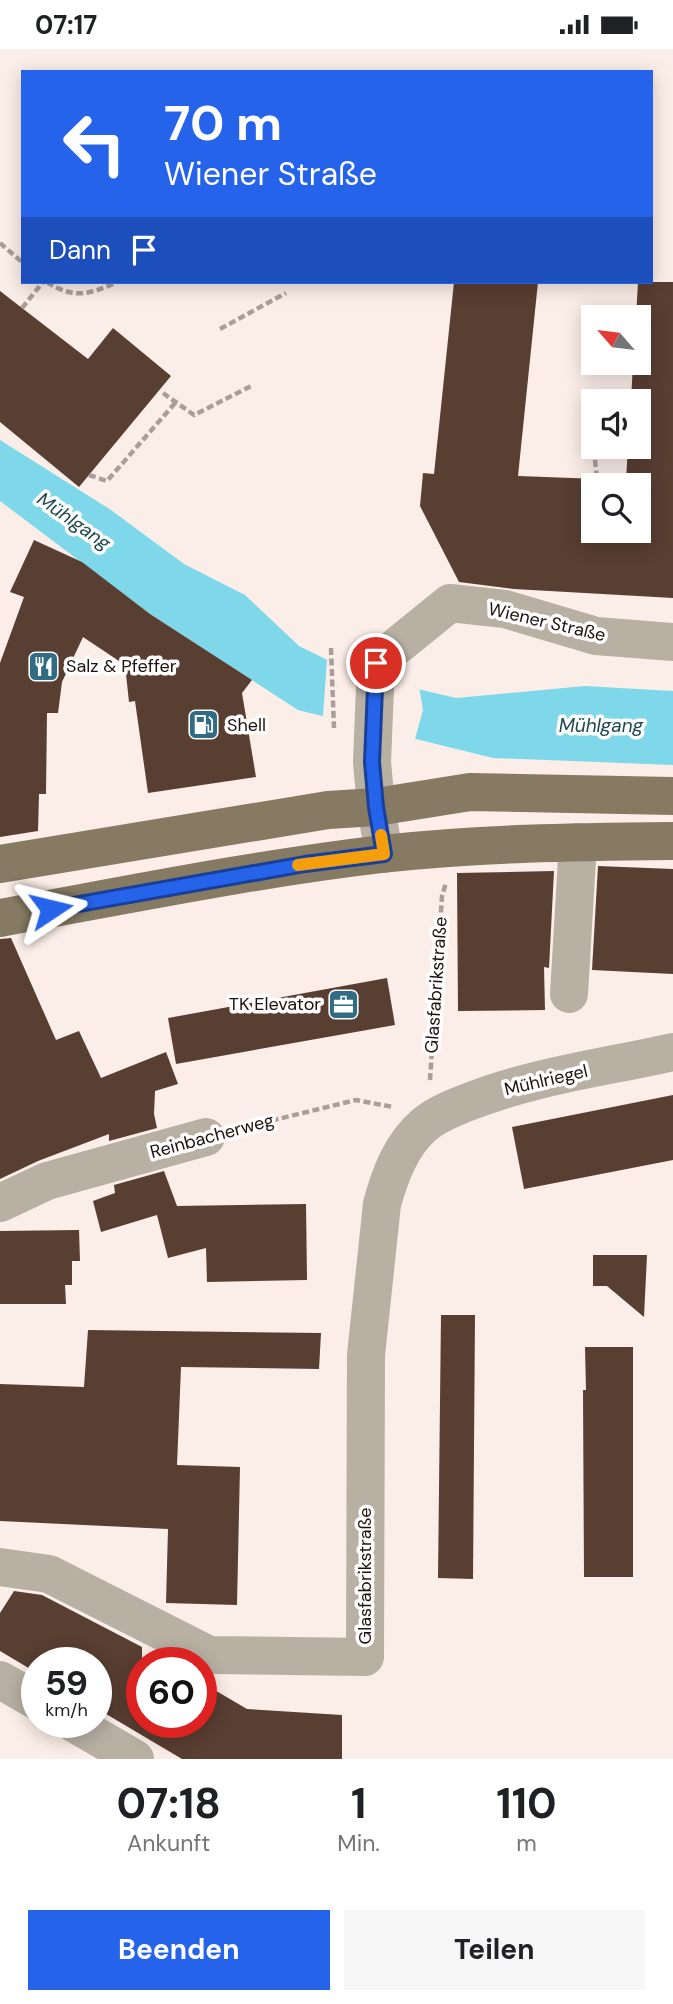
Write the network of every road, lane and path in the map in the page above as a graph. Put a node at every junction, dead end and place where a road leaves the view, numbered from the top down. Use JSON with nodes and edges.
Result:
{"nodes":[{"id":1,"x":0,"y":243,"type":"edge"},
{"id":2,"x":21,"y":261,"type":"edge"},
{"id":3,"x":43,"y":284,"type":"edge"},
{"id":4,"x":49,"y":284,"type":"edge"},
{"id":5,"x":112,"y":284,"type":"edge"},
{"id":6,"x":286,"y":293,"type":"dead end"},
{"id":7,"x":22,"y":308,"type":"dead end"},
{"id":8,"x":220,"y":329,"type":"dead end"},
{"id":9,"x":251,"y":386,"type":"dead end"},
{"id":10,"x":163,"y":393,"type":"dead end"},
{"id":11,"x":176,"y":402,"type":"junction"},
{"id":12,"x":595,"y":460,"type":"dead end"},
{"id":13,"x":596,"y":473,"type":"edge"},
{"id":14,"x":89,"y":475,"type":"dead end"},
{"id":15,"x":673,"y":642,"type":"edge"},
{"id":16,"x":331,"y":647,"type":"dead end"},
{"id":17,"x":334,"y":739,"type":"dead end"},
{"id":18,"x":673,"y":796,"type":"edge"},
{"id":19,"x":376,"y":807,"type":"junction"},
{"id":20,"x":673,"y":841,"type":"edge"},
{"id":21,"x":578,"y":842,"type":"junction"},
{"id":22,"x":384,"y":854,"type":"junction"},
{"id":23,"x":0,"y":864,"type":"edge"},
{"id":24,"x":442,"y":896,"type":"dead end"},
{"id":25,"x":0,"y":918,"type":"edge"},
{"id":26,"x":569,"y":994,"type":"dead end"},
{"id":27,"x":673,"y":1052,"type":"edge"},
{"id":28,"x":430,"y":1074,"type":"dead end"},
{"id":29,"x":425,"y":1123,"type":"junction"},
{"id":30,"x":206,"y":1136,"type":"joint"},
{"id":31,"x":0,"y":1203,"type":"edge"},
{"id":32,"x":0,"y":1567,"type":"edge"},
{"id":33,"x":0,"y":1680,"type":"edge"},
{"id":34,"x":21,"y":1692,"type":"edge"},
{"id":35,"x":99,"y":1738,"type":"edge"},
{"id":36,"x":135,"y":1759,"type":"edge"}],
"edges":[{"from":1,"to":2,"type":"path"},
{"from":3,"to":7,"type":"path"},
{"from":4,"to":5,"type":"path"},
{"from":6,"to":8,"type":"path"},
{"from":9,"to":11,"type":"path"},
{"from":10,"to":11,"type":"path"},
{"from":11,"to":14,"type":"path"},
{"from":12,"to":13,"type":"path"},
{"from":15,"to":19,"type":"street","name":"Wiener Straße"},
{"from":16,"to":17,"type":"path"},
{"from":18,"to":19,"type":"main road"},
{"from":19,"to":22,"type":"street","name":"Wiener Straße"},
{"from":19,"to":23,"type":"main road"},
{"from":20,"to":21,"type":"main road"},
{"from":21,"to":22,"type":"main road"},
{"from":21,"to":26,"type":"street"},
{"from":22,"to":25,"type":"main road"},
{"from":24,"to":28,"type":"path","name":"Glasfabrikstraße"},
{"from":27,"to":29,"type":"street","name":"Mühlriegel"},
{"from":29,"to":30,"type":"path","name":"Reinbacherweg"},
{"from":29,"to":32,"type":"street","name":"Glasfabrikstraße"},
{"from":30,"to":31,"type":"street","name":"Reinbacherweg"},
{"from":33,"to":34,"type":"street"},
{"from":35,"to":36,"type":"street"}]}
